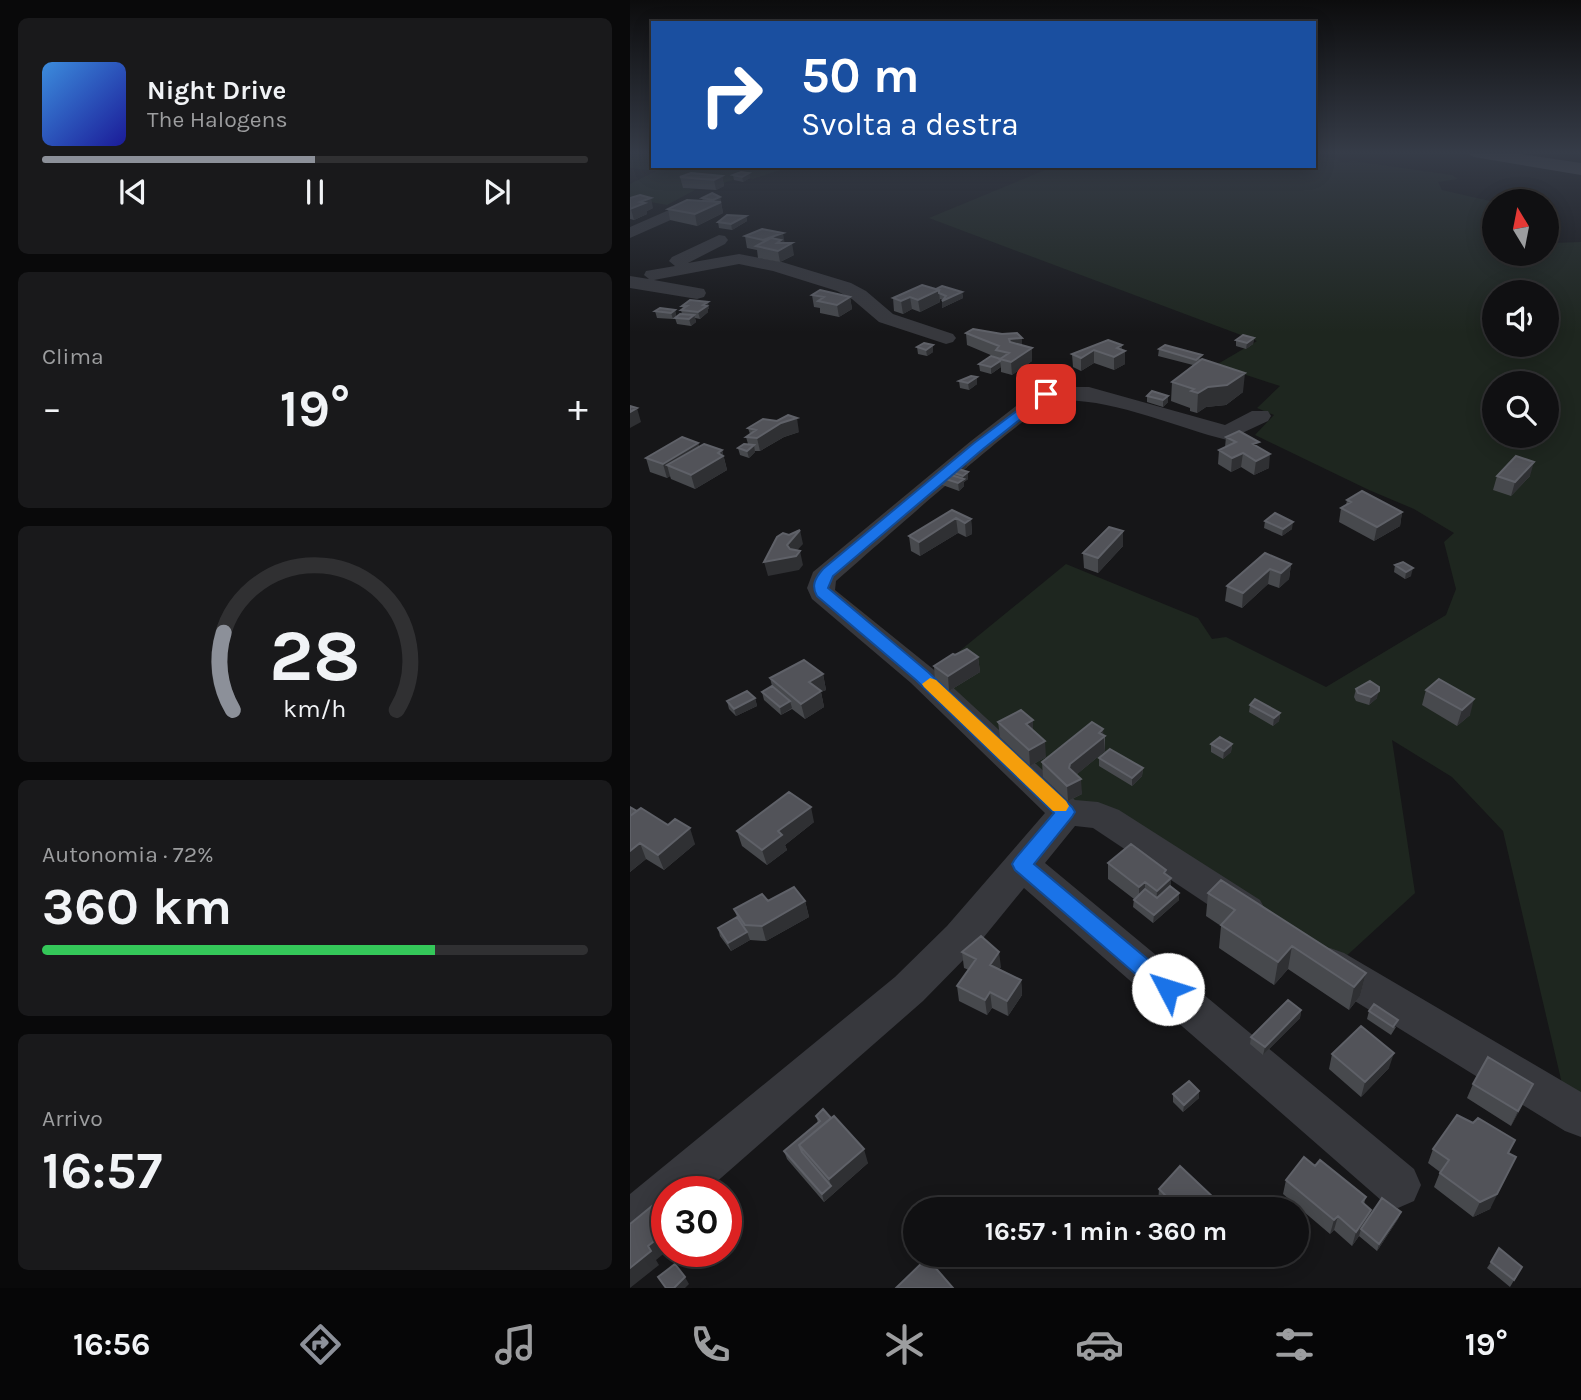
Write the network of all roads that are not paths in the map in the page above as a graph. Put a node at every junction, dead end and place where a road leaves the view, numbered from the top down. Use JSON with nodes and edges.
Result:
{"nodes":[{"id":1,"x":676,"y":212,"type":"edge"},
{"id":2,"x":630,"y":233,"type":"edge"},
{"id":3,"x":719,"y":240,"type":"dead end"},
{"id":4,"x":640,"y":280,"type":"edge"},
{"id":5,"x":698,"y":293,"type":"dead end"},
{"id":6,"x":946,"y":338,"type":"dead end"},
{"id":7,"x":1260,"y":416,"type":"dead end"},
{"id":8,"x":1066,"y":812,"type":"junction"},
{"id":9,"x":1022,"y":864,"type":"junction"},
{"id":10,"x":1581,"y":1116,"type":"edge"},
{"id":11,"x":688,"y":1176,"type":"edge"},
{"id":12,"x":1398,"y":1185,"type":"dead end"},
{"id":13,"x":651,"y":1207,"type":"edge"},
{"id":14,"x":630,"y":1225,"type":"edge"}],
"edges":[{"from":1,"to":2,"type":"street"},
{"from":3,"to":4,"type":"street"},
{"from":4,"to":5,"type":"street"},
{"from":4,"to":6,"type":"street"},
{"from":7,"to":8,"type":"street"},
{"from":8,"to":9,"type":"street"},
{"from":8,"to":10,"type":"street"},
{"from":9,"to":11,"type":"street"},
{"from":9,"to":12,"type":"street"},
{"from":13,"to":14,"type":"street"}]}
